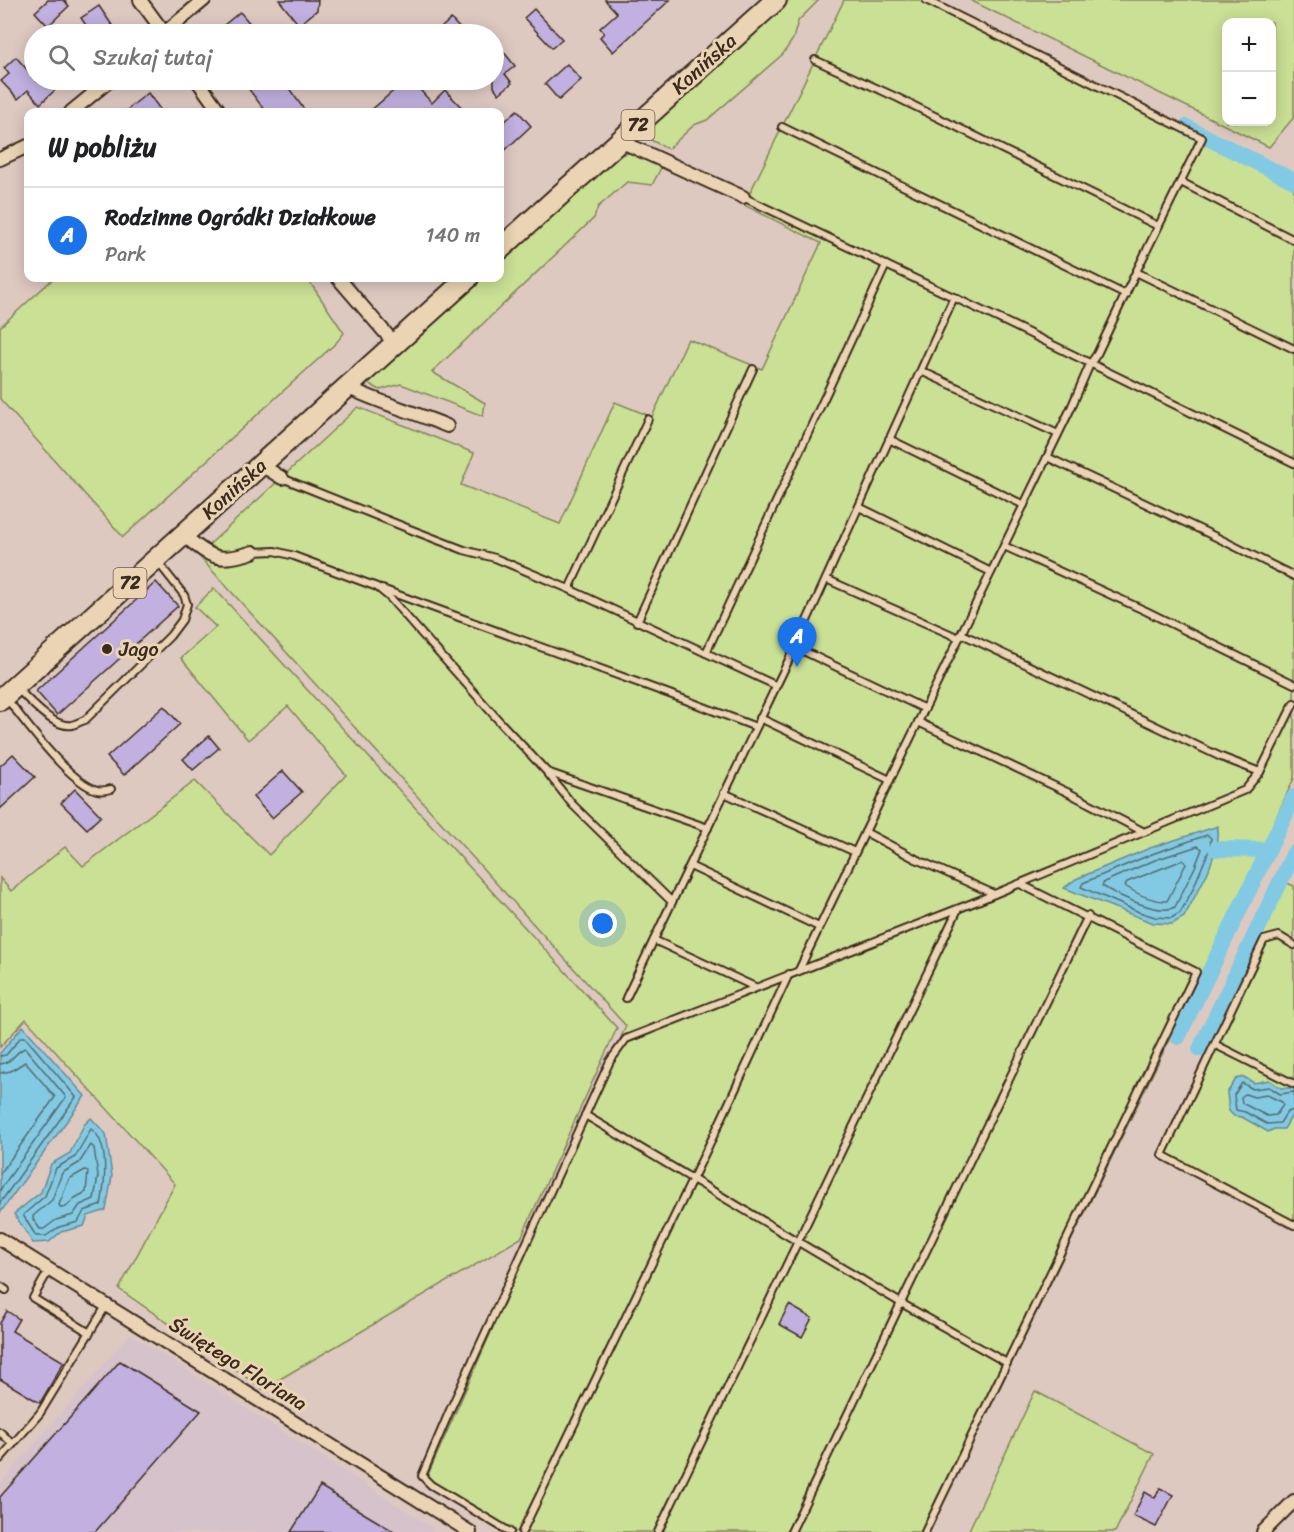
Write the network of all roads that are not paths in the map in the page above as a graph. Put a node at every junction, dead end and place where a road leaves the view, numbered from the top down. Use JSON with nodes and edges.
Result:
{"nodes":[{"id":1,"x":140,"y":0,"type":"edge"},
{"id":2,"x":204,"y":0,"type":"edge"},
{"id":3,"x":776,"y":0,"type":"edge"},
{"id":4,"x":926,"y":0,"type":"edge"},
{"id":5,"x":157,"y":24,"type":"edge"},
{"id":6,"x":176,"y":24,"type":"edge"},
{"id":7,"x":815,"y":60,"type":"dead end"},
{"id":8,"x":98,"y":90,"type":"edge"},
{"id":9,"x":204,"y":90,"type":"edge"},
{"id":10,"x":76,"y":108,"type":"edge"},
{"id":11,"x":217,"y":108,"type":"edge"},
{"id":12,"x":782,"y":127,"type":"dead end"},
{"id":13,"x":620,"y":141,"type":"junction"},
{"id":14,"x":24,"y":148,"type":"edge"},
{"id":15,"x":0,"y":159,"type":"edge"},
{"id":16,"x":1180,"y":182,"type":"junction"},
{"id":17,"x":743,"y":197,"type":"joint"},
{"id":18,"x":1158,"y":226,"type":"junction"},
{"id":19,"x":1294,"y":240,"type":"edge"},
{"id":20,"x":504,"y":245,"type":"edge"},
{"id":21,"x":886,"y":265,"type":"junction"},
{"id":22,"x":1137,"y":272,"type":"junction"},
{"id":23,"x":341,"y":282,"type":"edge"},
{"id":24,"x":464,"y":282,"type":"edge"},
{"id":25,"x":1126,"y":295,"type":"junction"},
{"id":26,"x":954,"y":297,"type":"junction"},
{"id":27,"x":395,"y":344,"type":"junction"},
{"id":28,"x":1294,"y":349,"type":"edge"},
{"id":29,"x":1090,"y":364,"type":"junction"},
{"id":30,"x":753,"y":369,"type":"dead end"},
{"id":31,"x":921,"y":371,"type":"junction"},
{"id":32,"x":348,"y":387,"type":"junction"},
{"id":33,"x":648,"y":419,"type":"dead end"},
{"id":34,"x":447,"y":426,"type":"dead end"},
{"id":35,"x":1058,"y":434,"type":"junction"},
{"id":36,"x":889,"y":439,"type":"junction"},
{"id":37,"x":1047,"y":457,"type":"junction"},
{"id":38,"x":1294,"y":463,"type":"edge"},
{"id":39,"x":261,"y":465,"type":"junction"},
{"id":40,"x":282,"y":478,"type":"joint"},
{"id":41,"x":1023,"y":505,"type":"junction"},
{"id":42,"x":858,"y":507,"type":"junction"},
{"id":43,"x":183,"y":535,"type":"junction"},
{"id":44,"x":1004,"y":546,"type":"junction"},
{"id":45,"x":253,"y":552,"type":"joint"},
{"id":46,"x":156,"y":560,"type":"junction"},
{"id":47,"x":991,"y":572,"type":"junction"},
{"id":48,"x":1294,"y":576,"type":"edge"},
{"id":49,"x":826,"y":579,"type":"junction"},
{"id":50,"x":377,"y":587,"type":"junction"},
{"id":51,"x":569,"y":590,"type":"junction"},
{"id":52,"x":637,"y":622,"type":"junction"},
{"id":53,"x":960,"y":636,"type":"junction"},
{"id":54,"x":795,"y":647,"type":"junction"},
{"id":55,"x":706,"y":653,"type":"junction"},
{"id":56,"x":775,"y":684,"type":"junction"},
{"id":57,"x":1294,"y":684,"type":"edge"},
{"id":58,"x":7,"y":694,"type":"edge"},
{"id":59,"x":1294,"y":703,"type":"edge"},
{"id":60,"x":925,"y":709,"type":"junction"},
{"id":61,"x":760,"y":718,"type":"junction"},
{"id":62,"x":918,"y":722,"type":"junction"},
{"id":63,"x":756,"y":727,"type":"junction"},
{"id":64,"x":546,"y":771,"type":"junction"},
{"id":65,"x":1260,"y":772,"type":"junction"},
{"id":66,"x":890,"y":780,"type":"junction"},
{"id":67,"x":111,"y":789,"type":"dead end"},
{"id":68,"x":724,"y":793,"type":"junction"},
{"id":69,"x":708,"y":828,"type":"junction"},
{"id":70,"x":865,"y":832,"type":"junction"},
{"id":71,"x":1144,"y":832,"type":"junction"},
{"id":72,"x":855,"y":852,"type":"junction"},
{"id":73,"x":690,"y":866,"type":"junction"},
{"id":74,"x":1020,"y":884,"type":"junction"},
{"id":75,"x":994,"y":894,"type":"junction"},
{"id":76,"x":672,"y":902,"type":"junction"},
{"id":77,"x":958,"y":909,"type":"junction"},
{"id":78,"x":1088,"y":916,"type":"junction"},
{"id":79,"x":819,"y":927,"type":"junction"},
{"id":80,"x":654,"y":940,"type":"junction"},
{"id":81,"x":1294,"y":945,"type":"edge"},
{"id":82,"x":799,"y":970,"type":"junction"},
{"id":83,"x":789,"y":974,"type":"junction"},
{"id":84,"x":755,"y":987,"type":"junction"},
{"id":85,"x":626,"y":998,"type":"dead end"},
{"id":86,"x":1216,"y":1045,"type":"junction"},
{"id":87,"x":1294,"y":1084,"type":"edge"},
{"id":88,"x":585,"y":1116,"type":"junction"},
{"id":89,"x":693,"y":1178,"type":"junction"},
{"id":90,"x":1294,"y":1225,"type":"edge"},
{"id":91,"x":0,"y":1239,"type":"edge"},
{"id":92,"x":798,"y":1242,"type":"junction"},
{"id":93,"x":50,"y":1270,"type":"junction"},
{"id":94,"x":901,"y":1303,"type":"junction"},
{"id":95,"x":107,"y":1305,"type":"junction"},
{"id":96,"x":90,"y":1333,"type":"junction"},
{"id":97,"x":1007,"y":1363,"type":"junction"},
{"id":98,"x":0,"y":1432,"type":"edge"},
{"id":99,"x":13,"y":1444,"type":"junction"},
{"id":100,"x":0,"y":1459,"type":"edge"},
{"id":101,"x":1294,"y":1501,"type":"edge"},
{"id":102,"x":452,"y":1528,"type":"edge"},
{"id":103,"x":470,"y":1532,"type":"edge"},
{"id":104,"x":510,"y":1532,"type":"edge"},
{"id":105,"x":522,"y":1532,"type":"edge"},
{"id":106,"x":658,"y":1532,"type":"edge"},
{"id":107,"x":791,"y":1532,"type":"edge"},
{"id":108,"x":925,"y":1532,"type":"edge"},
{"id":109,"x":1263,"y":1532,"type":"edge"}],
"edges":[{"from":1,"to":5,"type":"street"},
{"from":2,"to":6,"type":"street"},
{"from":3,"to":13,"type":"main road","name":"Konińska","number":"72"},
{"from":4,"to":16,"type":"lane"},
{"from":7,"to":18,"type":"lane"},
{"from":8,"to":10,"type":"street"},
{"from":9,"to":11,"type":"street"},
{"from":12,"to":25,"type":"lane"},
{"from":13,"to":17,"type":"street"},
{"from":13,"to":20,"type":"main road","name":"Konińska","number":"72"},
{"from":14,"to":15,"type":"street"},
{"from":16,"to":18,"type":"lane"},
{"from":16,"to":19,"type":"lane"},
{"from":17,"to":21,"type":"lane"},
{"from":18,"to":22,"type":"lane"},
{"from":21,"to":26,"type":"lane"},
{"from":21,"to":55,"type":"lane"},
{"from":22,"to":25,"type":"lane"},
{"from":22,"to":28,"type":"lane"},
{"from":23,"to":27,"type":"street"},
{"from":24,"to":27,"type":"main road","name":"Konińska","number":"72"},
{"from":25,"to":29,"type":"lane"},
{"from":26,"to":29,"type":"lane"},
{"from":26,"to":31,"type":"lane"},
{"from":27,"to":32,"type":"main road","name":"Konińska","number":"72"},
{"from":29,"to":35,"type":"lane"},
{"from":29,"to":38,"type":"lane"},
{"from":30,"to":52,"type":"lane"},
{"from":31,"to":35,"type":"lane"},
{"from":31,"to":36,"type":"lane"},
{"from":32,"to":34,"type":"street"},
{"from":32,"to":39,"type":"main road","name":"Konińska","number":"72"},
{"from":33,"to":51,"type":"lane"},
{"from":35,"to":37,"type":"lane"},
{"from":36,"to":41,"type":"lane"},
{"from":36,"to":42,"type":"lane"},
{"from":37,"to":41,"type":"lane"},
{"from":37,"to":48,"type":"lane"},
{"from":39,"to":40,"type":"street"},
{"from":39,"to":43,"type":"main road","name":"Konińska","number":"72"},
{"from":40,"to":51,"type":"lane"},
{"from":41,"to":44,"type":"lane"},
{"from":42,"to":47,"type":"lane"},
{"from":42,"to":49,"type":"lane"},
{"from":43,"to":45,"type":"street"},
{"from":43,"to":46,"type":"main road","name":"Konińska","number":"72"},
{"from":44,"to":47,"type":"lane"},
{"from":44,"to":57,"type":"lane"},
{"from":45,"to":50,"type":"lane"},
{"from":46,"to":58,"type":"main road","name":"Konińska","number":"72"},
{"from":46,"to":58,"type":"lane"},
{"from":47,"to":53,"type":"lane"},
{"from":49,"to":53,"type":"lane"},
{"from":49,"to":54,"type":"lane"},
{"from":50,"to":63,"type":"lane"},
{"from":50,"to":64,"type":"lane"},
{"from":51,"to":52,"type":"lane"},
{"from":52,"to":55,"type":"lane"},
{"from":53,"to":60,"type":"lane"},
{"from":53,"to":65,"type":"lane"},
{"from":54,"to":56,"type":"lane"},
{"from":54,"to":60,"type":"lane"},
{"from":55,"to":56,"type":"lane"},
{"from":56,"to":61,"type":"lane"},
{"from":58,"to":67,"type":"lane"},
{"from":59,"to":65,"type":"lane"},
{"from":60,"to":62,"type":"lane"},
{"from":61,"to":63,"type":"lane"},
{"from":61,"to":66,"type":"lane"},
{"from":62,"to":66,"type":"lane"},
{"from":62,"to":71,"type":"lane"},
{"from":63,"to":68,"type":"lane"},
{"from":64,"to":69,"type":"lane"},
{"from":64,"to":76,"type":"lane"},
{"from":65,"to":71,"type":"lane"},
{"from":66,"to":70,"type":"lane"},
{"from":68,"to":69,"type":"lane"},
{"from":68,"to":72,"type":"lane"},
{"from":69,"to":73,"type":"lane"},
{"from":70,"to":72,"type":"lane"},
{"from":70,"to":75,"type":"lane"},
{"from":71,"to":74,"type":"lane"},
{"from":72,"to":79,"type":"lane"},
{"from":73,"to":76,"type":"lane"},
{"from":73,"to":79,"type":"lane"},
{"from":74,"to":75,"type":"lane"},
{"from":74,"to":78,"type":"lane"},
{"from":75,"to":77,"type":"lane"},
{"from":76,"to":80,"type":"lane"},
{"from":77,"to":82,"type":"lane"},
{"from":77,"to":92,"type":"lane"},
{"from":78,"to":94,"type":"lane"},
{"from":78,"to":97,"type":"lane"},
{"from":79,"to":82,"type":"lane"},
{"from":80,"to":84,"type":"lane"},
{"from":80,"to":85,"type":"lane"},
{"from":81,"to":86,"type":"lane"},
{"from":82,"to":83,"type":"lane"},
{"from":83,"to":84,"type":"lane"},
{"from":83,"to":89,"type":"lane"},
{"from":84,"to":88,"type":"lane"},
{"from":86,"to":87,"type":"lane"},
{"from":86,"to":90,"type":"lane"},
{"from":88,"to":89,"type":"lane"},
{"from":88,"to":104,"type":"lane"},
{"from":89,"to":92,"type":"lane"},
{"from":89,"to":105,"type":"lane"},
{"from":91,"to":93,"type":"street","name":"Świętego Floriana"},
{"from":92,"to":94,"type":"lane"},
{"from":92,"to":106,"type":"lane"},
{"from":93,"to":95,"type":"street","name":"Świętego Floriana"},
{"from":93,"to":96,"type":"lane"},
{"from":94,"to":97,"type":"lane"},
{"from":94,"to":107,"type":"lane"},
{"from":95,"to":96,"type":"lane"},
{"from":95,"to":102,"type":"street","name":"Świętego Floriana"},
{"from":96,"to":99,"type":"lane"},
{"from":97,"to":108,"type":"lane"},
{"from":98,"to":99,"type":"lane"},
{"from":99,"to":100,"type":"lane"},
{"from":101,"to":109,"type":"street"},
{"from":102,"to":103,"type":"street","name":"Świętego Floriana"}]}
